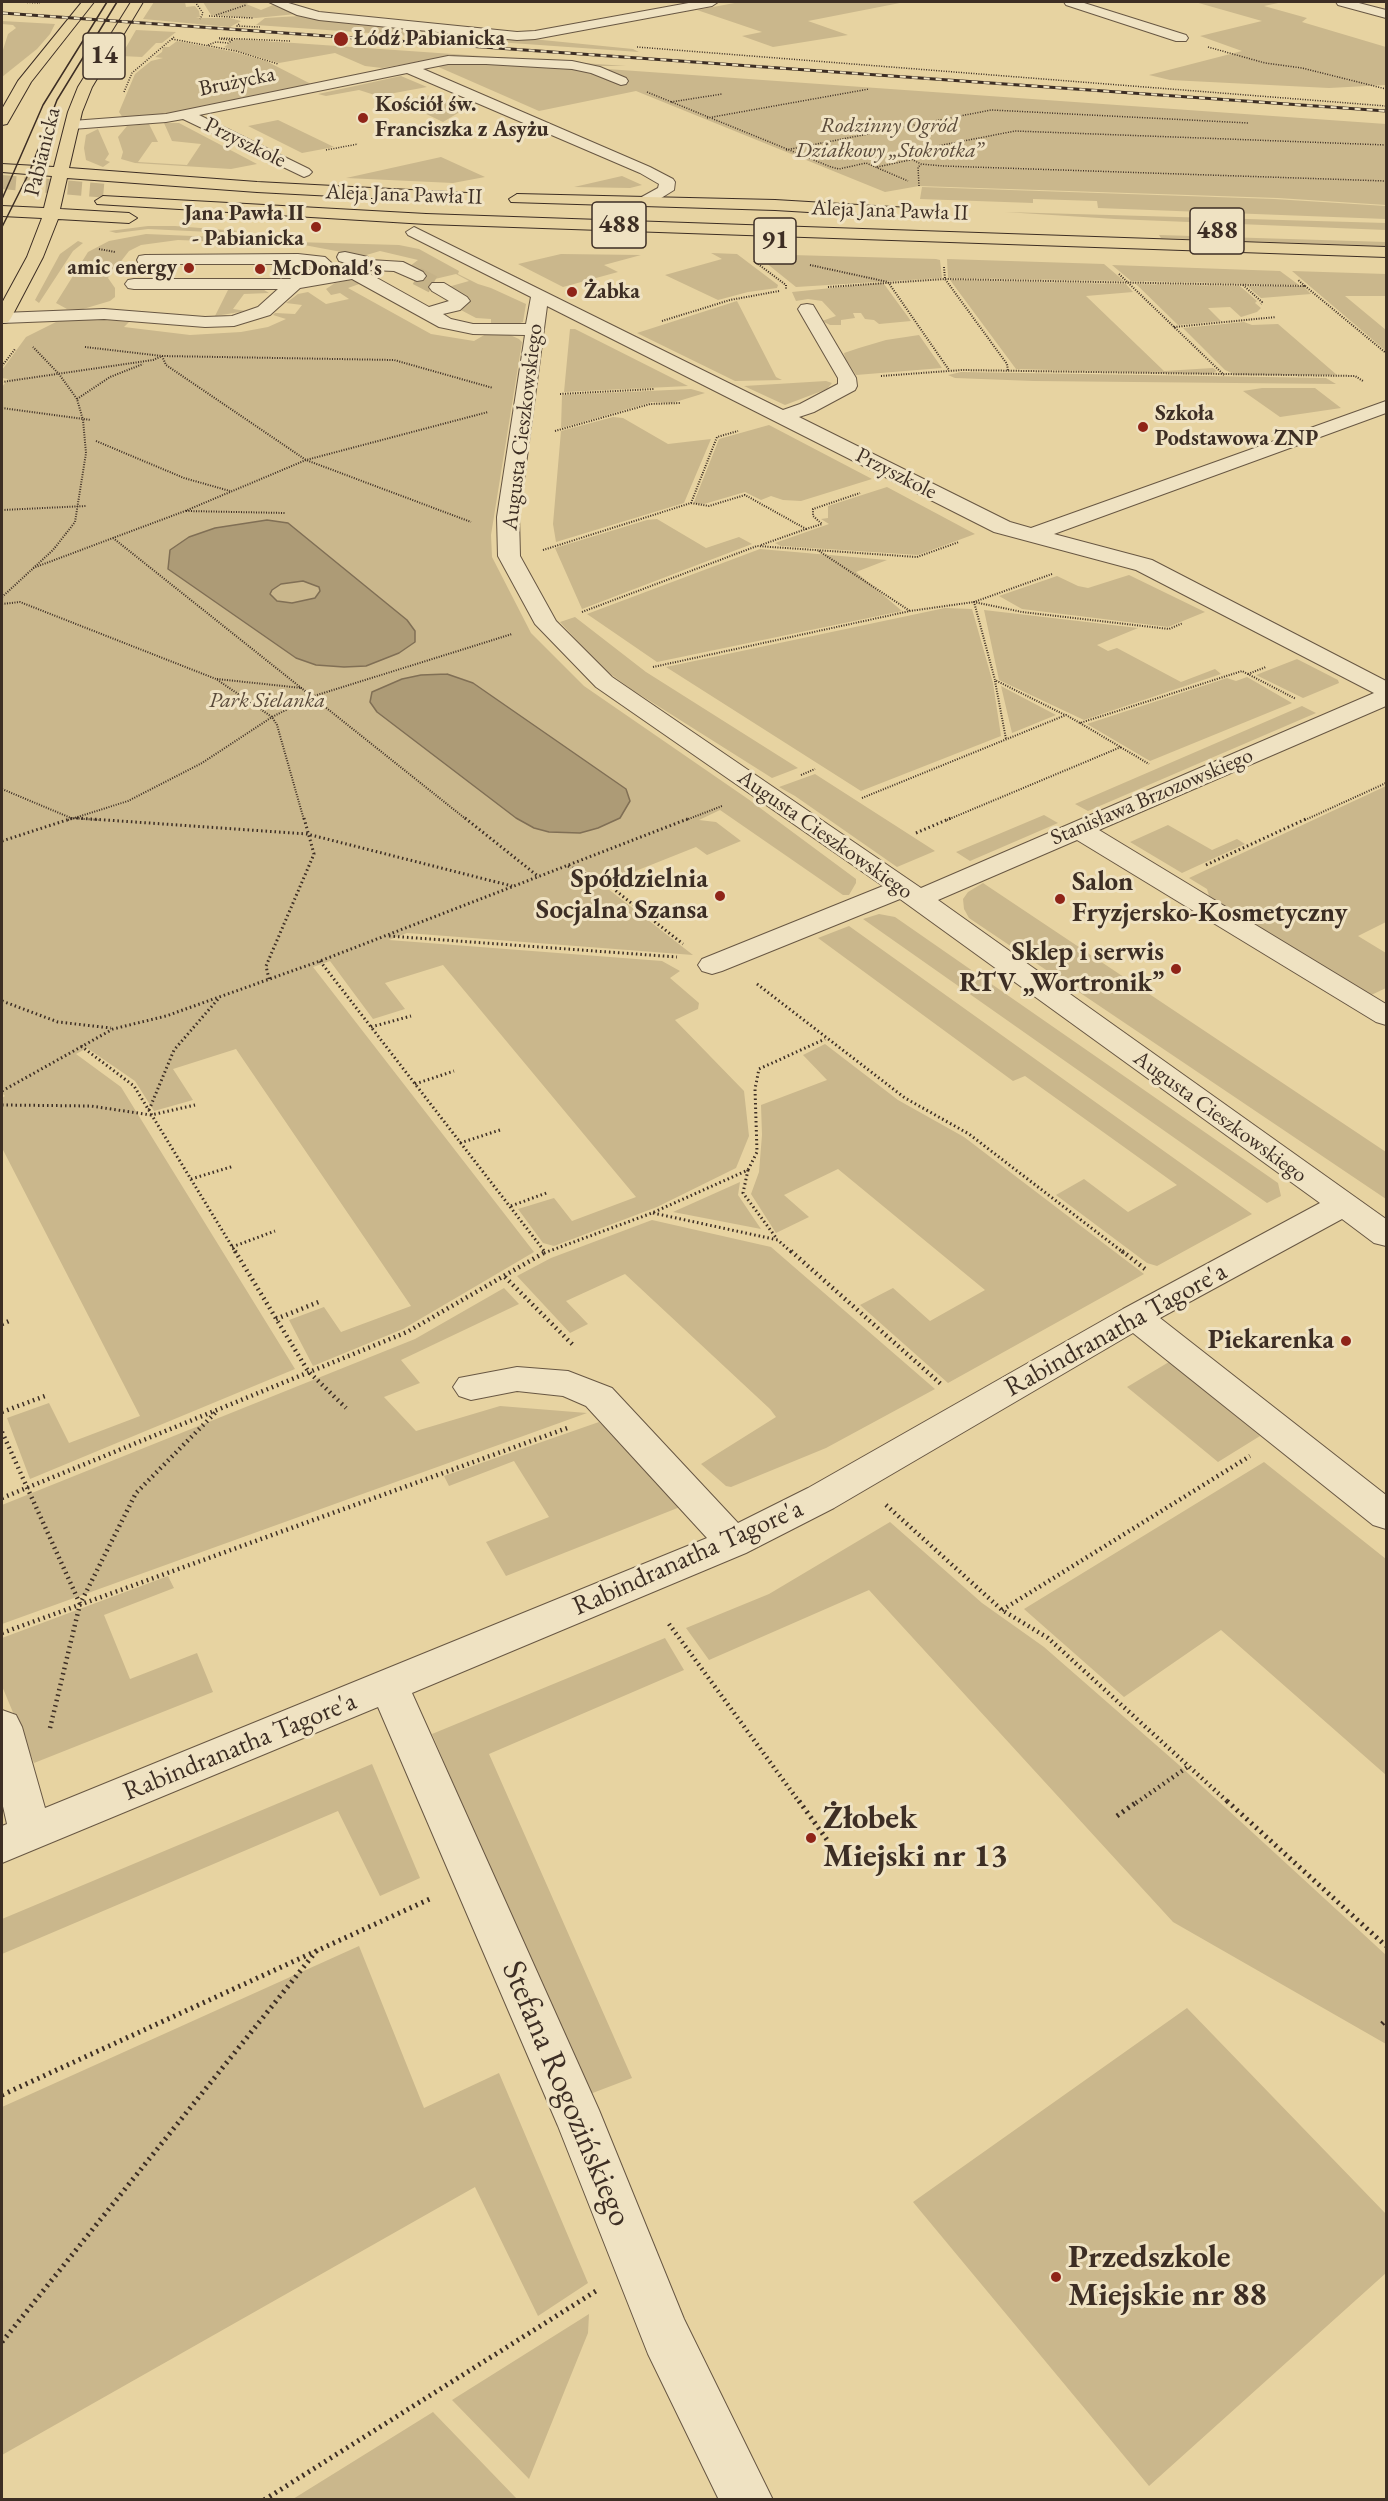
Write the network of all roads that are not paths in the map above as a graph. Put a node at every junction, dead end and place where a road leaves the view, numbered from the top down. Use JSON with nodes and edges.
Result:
{"nodes":[{"id":1,"x":88,"y":2,"type":"edge"},
{"id":2,"x":137,"y":2,"type":"edge"},
{"id":3,"x":275,"y":2,"type":"edge"},
{"id":4,"x":712,"y":2,"type":"edge"},
{"id":5,"x":1070,"y":2,"type":"edge"},
{"id":6,"x":1342,"y":2,"type":"edge"},
{"id":7,"x":1386,"y":14,"type":"edge"},
{"id":8,"x":1181,"y":38,"type":"road end"},
{"id":9,"x":408,"y":68,"type":"junction"},
{"id":10,"x":621,"y":81,"type":"road end"},
{"id":11,"x":185,"y":114,"type":"junction"},
{"id":12,"x":2,"y":120,"type":"edge"},
{"id":13,"x":72,"y":125,"type":"junction"},
{"id":14,"x":2,"y":168,"type":"edge"},
{"id":15,"x":304,"y":172,"type":"dead end"},
{"id":16,"x":61,"y":173,"type":"junction"},
{"id":17,"x":480,"y":198,"type":"dead end"},
{"id":18,"x":502,"y":199,"type":"dead end"},
{"id":19,"x":644,"y":202,"type":"junction"},
{"id":20,"x":2,"y":211,"type":"edge"},
{"id":21,"x":920,"y":213,"type":"dead end"},
{"id":22,"x":51,"y":214,"type":"junction"},
{"id":23,"x":156,"y":221,"type":"junction"},
{"id":24,"x":1063,"y":225,"type":"dead end"},
{"id":25,"x":1084,"y":226,"type":"junction"},
{"id":26,"x":88,"y":232,"type":"dead end"},
{"id":27,"x":414,"y":232,"type":"junction"},
{"id":28,"x":1386,"y":236,"type":"edge"},
{"id":29,"x":1136,"y":243,"type":"junction"},
{"id":30,"x":56,"y":245,"type":"dead end"},
{"id":31,"x":280,"y":249,"type":"junction"},
{"id":32,"x":1386,"y":252,"type":"edge"},
{"id":33,"x":35,"y":257,"type":"junction"},
{"id":34,"x":248,"y":259,"type":"junction"},
{"id":35,"x":146,"y":260,"type":"junction"},
{"id":36,"x":359,"y":269,"type":"junction"},
{"id":37,"x":417,"y":276,"type":"tunnel mouth"},
{"id":38,"x":134,"y":284,"type":"junction"},
{"id":39,"x":163,"y":284,"type":"junction"},
{"id":40,"x":198,"y":284,"type":"junction"},
{"id":41,"x":294,"y":284,"type":"junction"},
{"id":42,"x":438,"y":287,"type":"tunnel mouth"},
{"id":43,"x":540,"y":297,"type":"junction"},
{"id":44,"x":807,"y":309,"type":"dead end"},
{"id":45,"x":427,"y":312,"type":"junction"},
{"id":46,"x":104,"y":314,"type":"junction"},
{"id":47,"x":150,"y":317,"type":"junction"},
{"id":48,"x":2,"y":318,"type":"edge"},
{"id":49,"x":185,"y":320,"type":"junction"},
{"id":50,"x":534,"y":330,"type":"junction"},
{"id":51,"x":1386,"y":407,"type":"edge"},
{"id":52,"x":784,"y":416,"type":"junction"},
{"id":53,"x":1029,"y":536,"type":"junction"},
{"id":54,"x":1386,"y":690,"type":"edge"},
{"id":55,"x":1386,"y":697,"type":"edge"},
{"id":56,"x":1078,"y":829,"type":"junction"},
{"id":57,"x":910,"y":894,"type":"junction"},
{"id":58,"x":713,"y":961,"type":"road end"},
{"id":59,"x":1386,"y":1016,"type":"edge"},
{"id":60,"x":1342,"y":1205,"type":"junction"},
{"id":61,"x":1386,"y":1235,"type":"edge"},
{"id":62,"x":1135,"y":1317,"type":"junction"},
{"id":63,"x":471,"y":1387,"type":"dead end"},
{"id":64,"x":1386,"y":1515,"type":"edge"},
{"id":65,"x":733,"y":1543,"type":"junction"},
{"id":66,"x":389,"y":1686,"type":"junction"},
{"id":67,"x":2,"y":1727,"type":"edge"},
{"id":68,"x":16,"y":1839,"type":"edge"},
{"id":69,"x":747,"y":2499,"type":"edge"}],
"edges":[{"from":1,"to":12,"type":"main road","name":"Pabianicka","number":"14"},
{"from":2,"to":13,"type":"main road","name":"Pabianicka","number":"14"},
{"from":3,"to":4,"type":"street"},
{"from":5,"to":8,"type":"street"},
{"from":6,"to":7,"type":"street"},
{"from":9,"to":10,"type":"street","name":"Brużycka"},
{"from":9,"to":11,"type":"street","name":"Brużycka"},
{"from":9,"to":19,"type":"street"},
{"from":11,"to":13,"type":"street","name":"Brużycka"},
{"from":11,"to":15,"type":"street","name":"Przyszkole"},
{"from":13,"to":16,"type":"main road","name":"Pabianicka","number":"14"},
{"from":14,"to":16,"type":"main road"},
{"from":16,"to":17,"type":"main road"},
{"from":16,"to":22,"type":"main road","name":"Pabianicka","number":"14"},
{"from":18,"to":19,"type":"main road"},
{"from":19,"to":21,"type":"main road"},
{"from":20,"to":22,"type":"main road"},
{"from":22,"to":23,"type":"main road"},
{"from":22,"to":33,"type":"main road","name":"Pabianicka","number":"14"},
{"from":23,"to":26,"type":"main road"},
{"from":23,"to":27,"type":"main road"},
{"from":24,"to":25,"type":"main road"},
{"from":25,"to":28,"type":"main road","name":"Aleja Jana Pawła II","number":"488"},
{"from":25,"to":29,"type":"main road","name":"Aleja Jana Pawła II","number":"488"},
{"from":27,"to":29,"type":"main road","number":"91"},
{"from":27,"to":43,"type":"street","name":"Przyszkole"},
{"from":29,"to":32,"type":"main road","name":"Aleja Jana Pawła II","number":"488"},
{"from":30,"to":33,"type":"main road"},
{"from":31,"to":34,"type":"street"},
{"from":31,"to":35,"type":"street"},
{"from":31,"to":36,"type":"street"},
{"from":33,"to":48,"type":"main road","name":"Pabianicka","number":"14"},
{"from":34,"to":35,"type":"street"},
{"from":34,"to":41,"type":"street"},
{"from":35,"to":38,"type":"street"},
{"from":36,"to":37,"type":"street"},
{"from":36,"to":41,"type":"street"},
{"from":36,"to":45,"type":"street"},
{"from":38,"to":39,"type":"street"},
{"from":38,"to":46,"type":"street"},
{"from":39,"to":40,"type":"street"},
{"from":39,"to":47,"type":"street"},
{"from":40,"to":41,"type":"street"},
{"from":40,"to":49,"type":"street"},
{"from":40,"to":49,"type":"street"},
{"from":41,"to":49,"type":"street"},
{"from":42,"to":45,"type":"street"},
{"from":43,"to":50,"type":"street","name":"Augusta Cieszkowskiego"},
{"from":43,"to":52,"type":"street","name":"Przyszkole"},
{"from":44,"to":52,"type":"street"},
{"from":45,"to":50,"type":"street"},
{"from":46,"to":47,"type":"street"},
{"from":46,"to":48,"type":"street"},
{"from":47,"to":49,"type":"street"},
{"from":50,"to":57,"type":"street","name":"Augusta Cieszkowskiego"},
{"from":51,"to":53,"type":"street"},
{"from":52,"to":53,"type":"street","name":"Przyszkole"},
{"from":53,"to":54,"type":"street","name":"Przyszkole"},
{"from":55,"to":56,"type":"street","name":"Stanisława Brzozowskiego"},
{"from":56,"to":57,"type":"street","name":"Stanisława Brzozowskiego"},
{"from":56,"to":59,"type":"street"},
{"from":57,"to":58,"type":"street","name":"Stanisława Brzozowskiego"},
{"from":57,"to":60,"type":"street","name":"Augusta Cieszkowskiego"},
{"from":60,"to":61,"type":"street","name":"Augusta Cieszkowskiego"},
{"from":60,"to":62,"type":"street","name":"Rabindranatha Tagore'a"},
{"from":62,"to":64,"type":"street"},
{"from":62,"to":65,"type":"street","name":"Rabindranatha Tagore'a"},
{"from":63,"to":65,"type":"street"},
{"from":65,"to":66,"type":"street","name":"Rabindranatha Tagore'a"},
{"from":66,"to":68,"type":"street","name":"Rabindranatha Tagore'a"},
{"from":66,"to":69,"type":"street","name":"Stefana Rogozińskiego"},
{"from":67,"to":68,"type":"street"}]}
